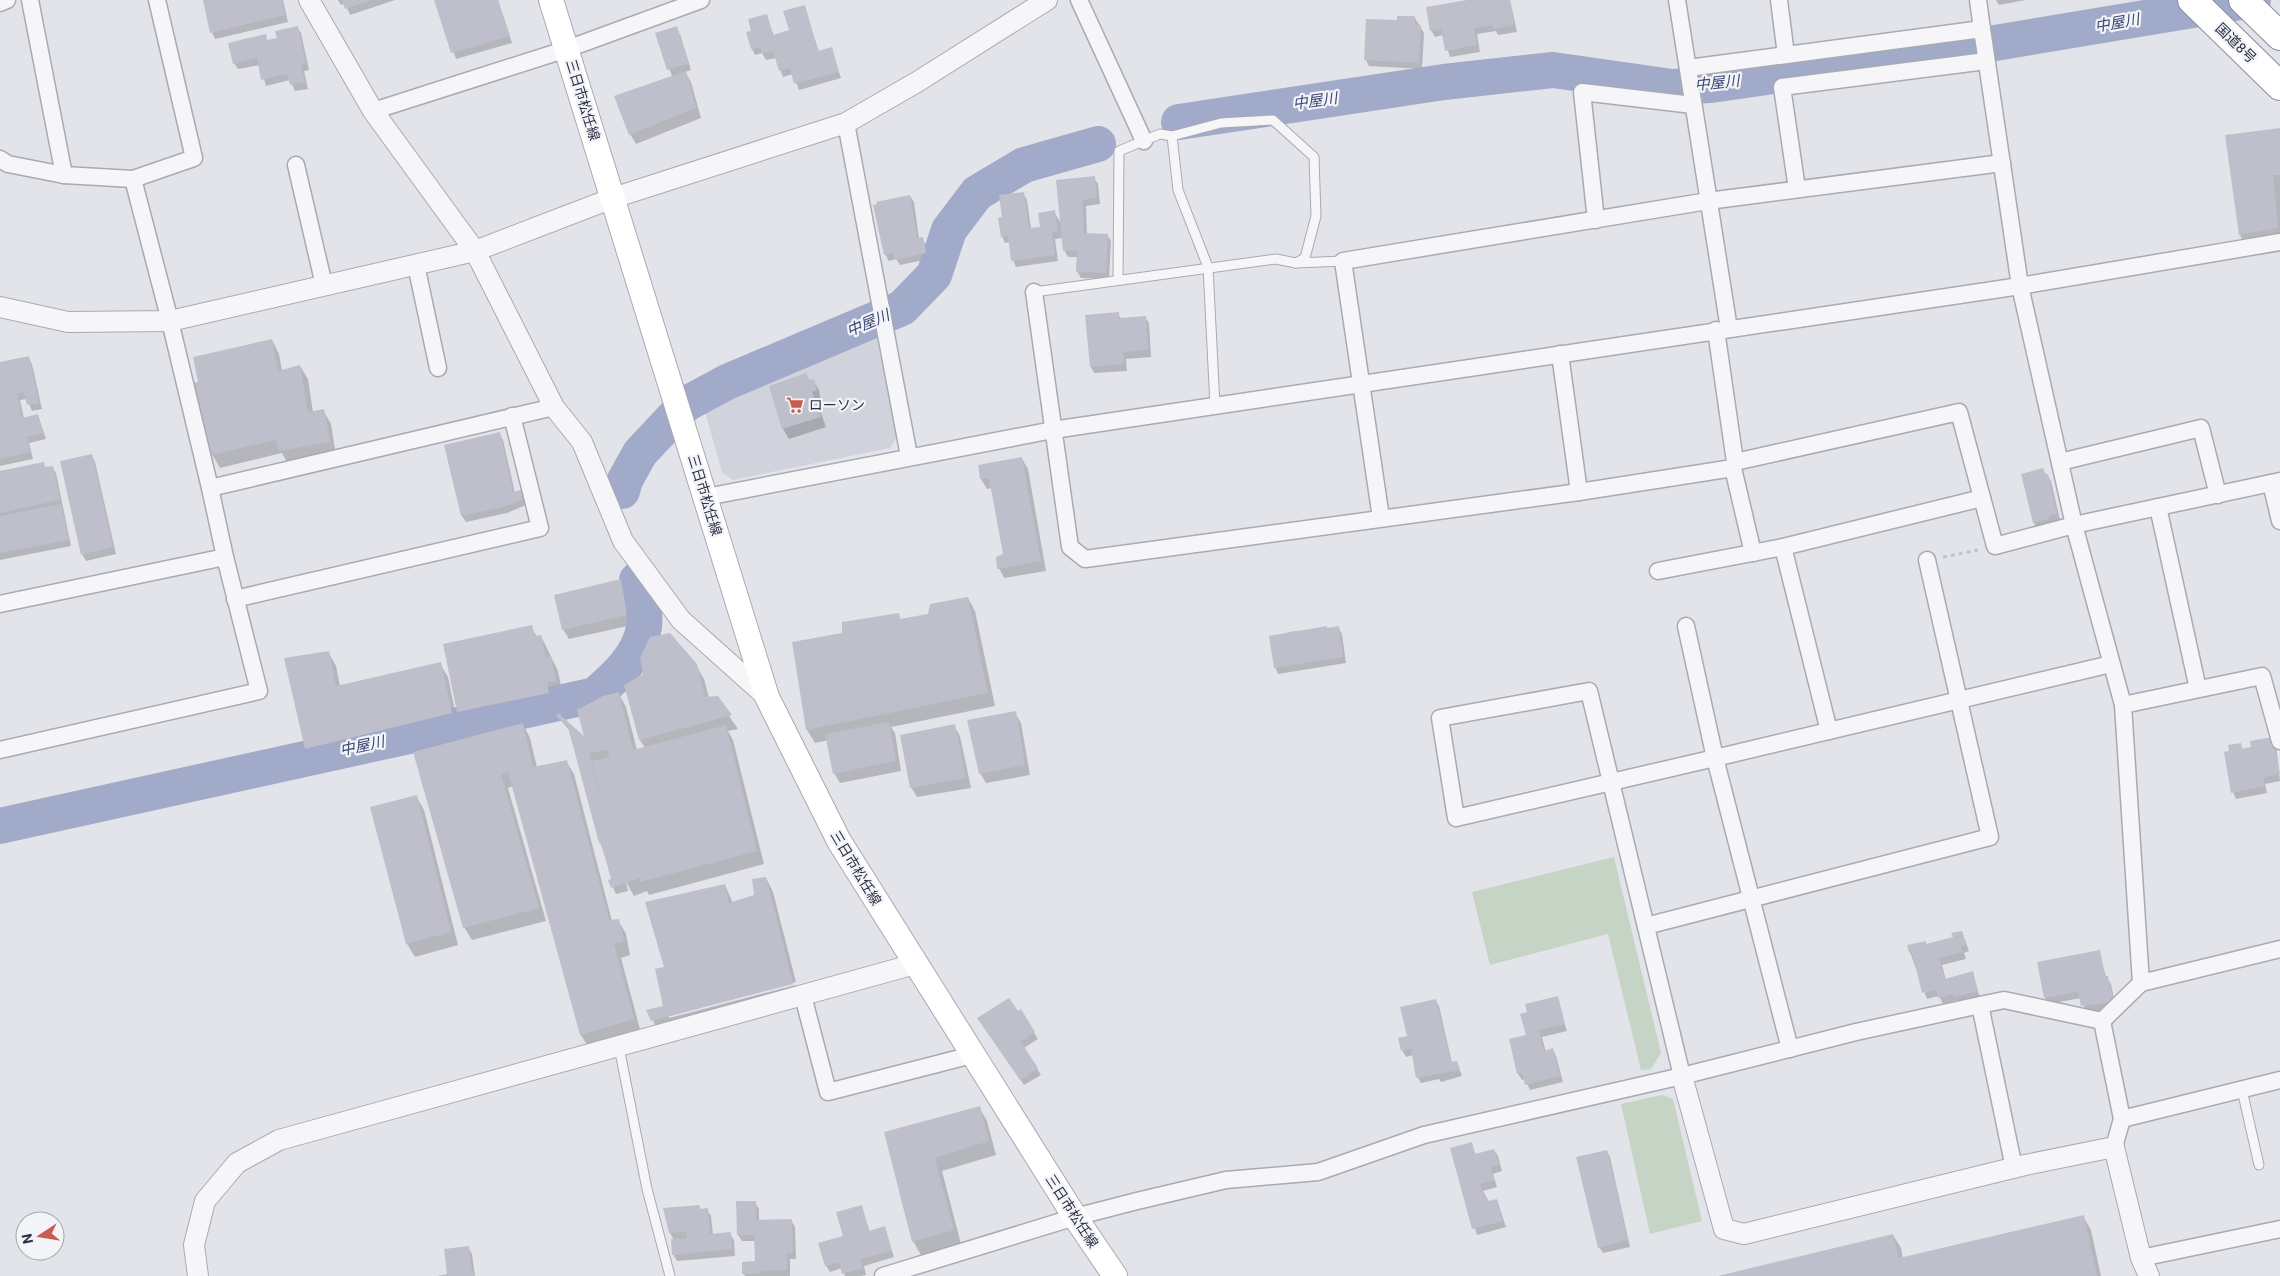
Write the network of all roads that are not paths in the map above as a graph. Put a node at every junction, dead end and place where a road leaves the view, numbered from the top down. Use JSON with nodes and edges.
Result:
{"nodes":[{"id":1,"x":7,"y":0,"type":"edge"},
{"id":2,"x":30,"y":0,"type":"edge"},
{"id":3,"x":158,"y":0,"type":"edge"},
{"id":4,"x":309,"y":0,"type":"edge"},
{"id":5,"x":552,"y":0,"type":"edge"},
{"id":6,"x":701,"y":0,"type":"edge"},
{"id":7,"x":1047,"y":0,"type":"edge"},
{"id":8,"x":1079,"y":0,"type":"edge"},
{"id":9,"x":1677,"y":0,"type":"edge"},
{"id":10,"x":1779,"y":0,"type":"edge"},
{"id":11,"x":1978,"y":0,"type":"edge"},
{"id":12,"x":2192,"y":0,"type":"edge"},
{"id":13,"x":2243,"y":0,"type":"edge"},
{"id":14,"x":0,"y":3,"type":"edge"},
{"id":15,"x":680,"y":4,"type":"edge"},
{"id":16,"x":2272,"y":28,"type":"edge"},
{"id":17,"x":1984,"y":45,"type":"junction"},
{"id":18,"x":567,"y":49,"type":"junction"},
{"id":19,"x":1786,"y":55,"type":"junction"},
{"id":20,"x":1688,"y":72,"type":"junction"},
{"id":21,"x":2280,"y":86,"type":"edge"},
{"id":22,"x":1692,"y":99,"type":"junction"},
{"id":23,"x":374,"y":111,"type":"junction"},
{"id":24,"x":846,"y":123,"type":"junction"},
{"id":25,"x":1172,"y":136,"type":"junction"},
{"id":26,"x":1144,"y":141,"type":"junction"},
{"id":27,"x":0,"y":159,"type":"edge"},
{"id":28,"x":2002,"y":163,"type":"junction"},
{"id":29,"x":296,"y":165,"type":"dead end"},
{"id":30,"x":64,"y":175,"type":"junction"},
{"id":31,"x":133,"y":179,"type":"junction"},
{"id":32,"x":1797,"y":189,"type":"junction"},
{"id":33,"x":613,"y":198,"type":"junction"},
{"id":34,"x":1708,"y":201,"type":"junction"},
{"id":35,"x":1596,"y":220,"type":"junction"},
{"id":36,"x":2280,"y":242,"type":"edge"},
{"id":37,"x":475,"y":251,"type":"junction"},
{"id":38,"x":1343,"y":262,"type":"junction"},
{"id":39,"x":1296,"y":263,"type":"junction"},
{"id":40,"x":416,"y":265,"type":"junction"},
{"id":41,"x":1208,"y":267,"type":"junction"},
{"id":42,"x":1118,"y":280,"type":"junction"},
{"id":43,"x":324,"y":286,"type":"junction"},
{"id":44,"x":2020,"y":286,"type":"junction"},
{"id":45,"x":1034,"y":292,"type":"joint"},
{"id":46,"x":0,"y":306,"type":"edge"},
{"id":47,"x":170,"y":320,"type":"junction"},
{"id":48,"x":1723,"y":330,"type":"junction"},
{"id":49,"x":1560,"y":354,"type":"junction"},
{"id":50,"x":438,"y":368,"type":"dead end"},
{"id":51,"x":1363,"y":385,"type":"junction"},
{"id":52,"x":1215,"y":406,"type":"junction"},
{"id":53,"x":554,"y":407,"type":"junction"},
{"id":54,"x":512,"y":416,"type":"junction"},
{"id":55,"x":1053,"y":430,"type":"junction"},
{"id":56,"x":909,"y":456,"type":"junction"},
{"id":57,"x":2060,"y":462,"type":"junction"},
{"id":58,"x":1734,"y":465,"type":"junction"},
{"id":59,"x":2275,"y":482,"type":"edge"},
{"id":60,"x":210,"y":488,"type":"junction"},
{"id":61,"x":1579,"y":492,"type":"junction"},
{"id":62,"x":2218,"y":495,"type":"junction"},
{"id":63,"x":706,"y":497,"type":"junction"},
{"id":64,"x":1982,"y":498,"type":"junction"},
{"id":65,"x":2158,"y":507,"type":"junction"},
{"id":66,"x":1381,"y":518,"type":"junction"},
{"id":67,"x":2280,"y":521,"type":"edge"},
{"id":68,"x":2074,"y":525,"type":"junction"},
{"id":69,"x":1783,"y":548,"type":"junction"},
{"id":70,"x":1753,"y":553,"type":"junction"},
{"id":71,"x":224,"y":557,"type":"junction"},
{"id":72,"x":1927,"y":560,"type":"road end"},
{"id":73,"x":1658,"y":571,"type":"dead end"},
{"id":74,"x":235,"y":599,"type":"junction"},
{"id":75,"x":0,"y":604,"type":"edge"},
{"id":76,"x":1686,"y":626,"type":"dead end"},
{"id":77,"x":2111,"y":664,"type":"junction"},
{"id":78,"x":2198,"y":689,"type":"junction"},
{"id":79,"x":767,"y":697,"type":"junction"},
{"id":80,"x":1959,"y":700,"type":"junction"},
{"id":81,"x":2123,"y":705,"type":"junction"},
{"id":82,"x":1830,"y":731,"type":"junction"},
{"id":83,"x":2280,"y":740,"type":"edge"},
{"id":84,"x":0,"y":750,"type":"edge"},
{"id":85,"x":1715,"y":758,"type":"junction"},
{"id":86,"x":1611,"y":783,"type":"junction"},
{"id":87,"x":1752,"y":900,"type":"junction"},
{"id":88,"x":1646,"y":926,"type":"junction"},
{"id":89,"x":2280,"y":949,"type":"edge"},
{"id":90,"x":914,"y":964,"type":"junction"},
{"id":91,"x":2141,"y":983,"type":"junction"},
{"id":92,"x":803,"y":996,"type":"junction"},
{"id":93,"x":1980,"y":1005,"type":"junction"},
{"id":94,"x":2102,"y":1021,"type":"junction"},
{"id":95,"x":619,"y":1047,"type":"junction"},
{"id":96,"x":1790,"y":1049,"type":"junction"},
{"id":97,"x":972,"y":1055,"type":"junction"},
{"id":98,"x":1682,"y":1076,"type":"junction"},
{"id":99,"x":2280,"y":1080,"type":"edge"},
{"id":100,"x":2242,"y":1090,"type":"junction"},
{"id":101,"x":2122,"y":1119,"type":"junction"},
{"id":102,"x":2114,"y":1147,"type":"junction"},
{"id":103,"x":2259,"y":1165,"type":"dead end"},
{"id":104,"x":2014,"y":1168,"type":"junction"},
{"id":105,"x":1075,"y":1217,"type":"junction"},
{"id":106,"x":2280,"y":1229,"type":"edge"},
{"id":107,"x":2145,"y":1267,"type":"edge"},
{"id":108,"x":198,"y":1276,"type":"edge"},
{"id":109,"x":670,"y":1276,"type":"edge"},
{"id":110,"x":883,"y":1276,"type":"edge"},
{"id":111,"x":1115,"y":1276,"type":"edge"}],
"edges":[{"from":1,"to":14,"type":"street"},
{"from":2,"to":30,"type":"street"},
{"from":3,"to":31,"type":"street"},
{"from":4,"to":23,"type":"street"},
{"from":5,"to":18,"type":"main road","name":"三日市松任線"},
{"from":6,"to":15,"type":"street"},
{"from":7,"to":24,"type":"street"},
{"from":8,"to":26,"type":"street"},
{"from":9,"to":20,"type":"street"},
{"from":10,"to":19,"type":"street"},
{"from":11,"to":17,"type":"street"},
{"from":12,"to":21,"type":"highway","name":"国道8号"},
{"from":13,"to":16,"type":"highway"},
{"from":15,"to":18,"type":"street"},
{"from":17,"to":19,"type":"street"},
{"from":17,"to":28,"type":"street"},
{"from":17,"to":32,"type":"street"},
{"from":18,"to":23,"type":"street"},
{"from":18,"to":33,"type":"main road","name":"三日市松任線"},
{"from":19,"to":20,"type":"street"},
{"from":20,"to":22,"type":"street"},
{"from":22,"to":34,"type":"street"},
{"from":22,"to":35,"type":"street"},
{"from":23,"to":37,"type":"street"},
{"from":24,"to":33,"type":"street"},
{"from":24,"to":56,"type":"street"},
{"from":25,"to":26,"type":"lane"},
{"from":25,"to":39,"type":"lane"},
{"from":25,"to":41,"type":"lane"},
{"from":26,"to":42,"type":"lane"},
{"from":27,"to":30,"type":"street"},
{"from":28,"to":32,"type":"street"},
{"from":28,"to":44,"type":"street"},
{"from":29,"to":43,"type":"street"},
{"from":30,"to":31,"type":"street"},
{"from":31,"to":47,"type":"street"},
{"from":32,"to":34,"type":"street"},
{"from":33,"to":37,"type":"street"},
{"from":33,"to":63,"type":"main road","name":"三日市松任線"},
{"from":34,"to":35,"type":"street"},
{"from":34,"to":48,"type":"street"},
{"from":35,"to":38,"type":"street"},
{"from":36,"to":44,"type":"street"},
{"from":37,"to":40,"type":"street"},
{"from":37,"to":53,"type":"street"},
{"from":38,"to":39,"type":"lane"},
{"from":38,"to":51,"type":"street"},
{"from":39,"to":41,"type":"lane"},
{"from":40,"to":43,"type":"street"},
{"from":40,"to":50,"type":"street"},
{"from":41,"to":42,"type":"lane"},
{"from":41,"to":52,"type":"lane"},
{"from":42,"to":45,"type":"lane"},
{"from":43,"to":47,"type":"street"},
{"from":44,"to":48,"type":"street"},
{"from":44,"to":57,"type":"street"},
{"from":45,"to":55,"type":"street"},
{"from":46,"to":47,"type":"street"},
{"from":47,"to":60,"type":"street"},
{"from":48,"to":49,"type":"street"},
{"from":48,"to":58,"type":"street"},
{"from":49,"to":51,"type":"street"},
{"from":49,"to":61,"type":"street"},
{"from":51,"to":52,"type":"street"},
{"from":51,"to":66,"type":"street"},
{"from":52,"to":55,"type":"street"},
{"from":53,"to":54,"type":"street"},
{"from":53,"to":79,"type":"street"},
{"from":54,"to":60,"type":"street"},
{"from":54,"to":74,"type":"street"},
{"from":55,"to":56,"type":"street"},
{"from":55,"to":66,"type":"street"},
{"from":56,"to":63,"type":"street"},
{"from":57,"to":62,"type":"street"},
{"from":57,"to":68,"type":"street"},
{"from":58,"to":61,"type":"street"},
{"from":58,"to":64,"type":"street"},
{"from":58,"to":70,"type":"street"},
{"from":59,"to":62,"type":"street"},
{"from":59,"to":67,"type":"street"},
{"from":60,"to":71,"type":"street"},
{"from":61,"to":66,"type":"street"},
{"from":62,"to":65,"type":"street"},
{"from":63,"to":79,"type":"main road","name":"三日市松任線"},
{"from":64,"to":68,"type":"street"},
{"from":64,"to":69,"type":"street"},
{"from":65,"to":68,"type":"street"},
{"from":65,"to":78,"type":"street"},
{"from":68,"to":77,"type":"street"},
{"from":69,"to":70,"type":"street"},
{"from":69,"to":82,"type":"street"},
{"from":70,"to":73,"type":"street"},
{"from":71,"to":74,"type":"street"},
{"from":71,"to":75,"type":"street"},
{"from":72,"to":80,"type":"street"},
{"from":74,"to":84,"type":"street"},
{"from":76,"to":85,"type":"street"},
{"from":77,"to":80,"type":"street"},
{"from":77,"to":81,"type":"street"},
{"from":78,"to":81,"type":"street"},
{"from":78,"to":83,"type":"street"},
{"from":79,"to":90,"type":"main road","name":"三日市松任線"},
{"from":80,"to":82,"type":"street"},
{"from":80,"to":87,"type":"street"},
{"from":81,"to":91,"type":"street"},
{"from":82,"to":85,"type":"street"},
{"from":85,"to":86,"type":"street"},
{"from":85,"to":87,"type":"street"},
{"from":86,"to":86,"type":"street"},
{"from":86,"to":88,"type":"street"},
{"from":87,"to":88,"type":"street"},
{"from":87,"to":96,"type":"street"},
{"from":88,"to":98,"type":"street"},
{"from":89,"to":91,"type":"street"},
{"from":90,"to":92,"type":"street"},
{"from":90,"to":97,"type":"main road","name":"三日市松任線"},
{"from":91,"to":94,"type":"street"},
{"from":92,"to":95,"type":"street"},
{"from":92,"to":97,"type":"street"},
{"from":93,"to":94,"type":"street"},
{"from":93,"to":96,"type":"street"},
{"from":93,"to":104,"type":"street"},
{"from":94,"to":101,"type":"street"},
{"from":95,"to":108,"type":"street"},
{"from":95,"to":109,"type":"lane"},
{"from":96,"to":98,"type":"street"},
{"from":97,"to":105,"type":"main road","name":"三日市松任線"},
{"from":98,"to":104,"type":"street"},
{"from":98,"to":105,"type":"street"},
{"from":99,"to":100,"type":"street"},
{"from":100,"to":101,"type":"street"},
{"from":100,"to":103,"type":"lane"},
{"from":101,"to":102,"type":"street"},
{"from":102,"to":104,"type":"street"},
{"from":102,"to":107,"type":"street"},
{"from":105,"to":110,"type":"street"},
{"from":105,"to":111,"type":"main road","name":"三日市松任線"},
{"from":106,"to":107,"type":"street"}]}
